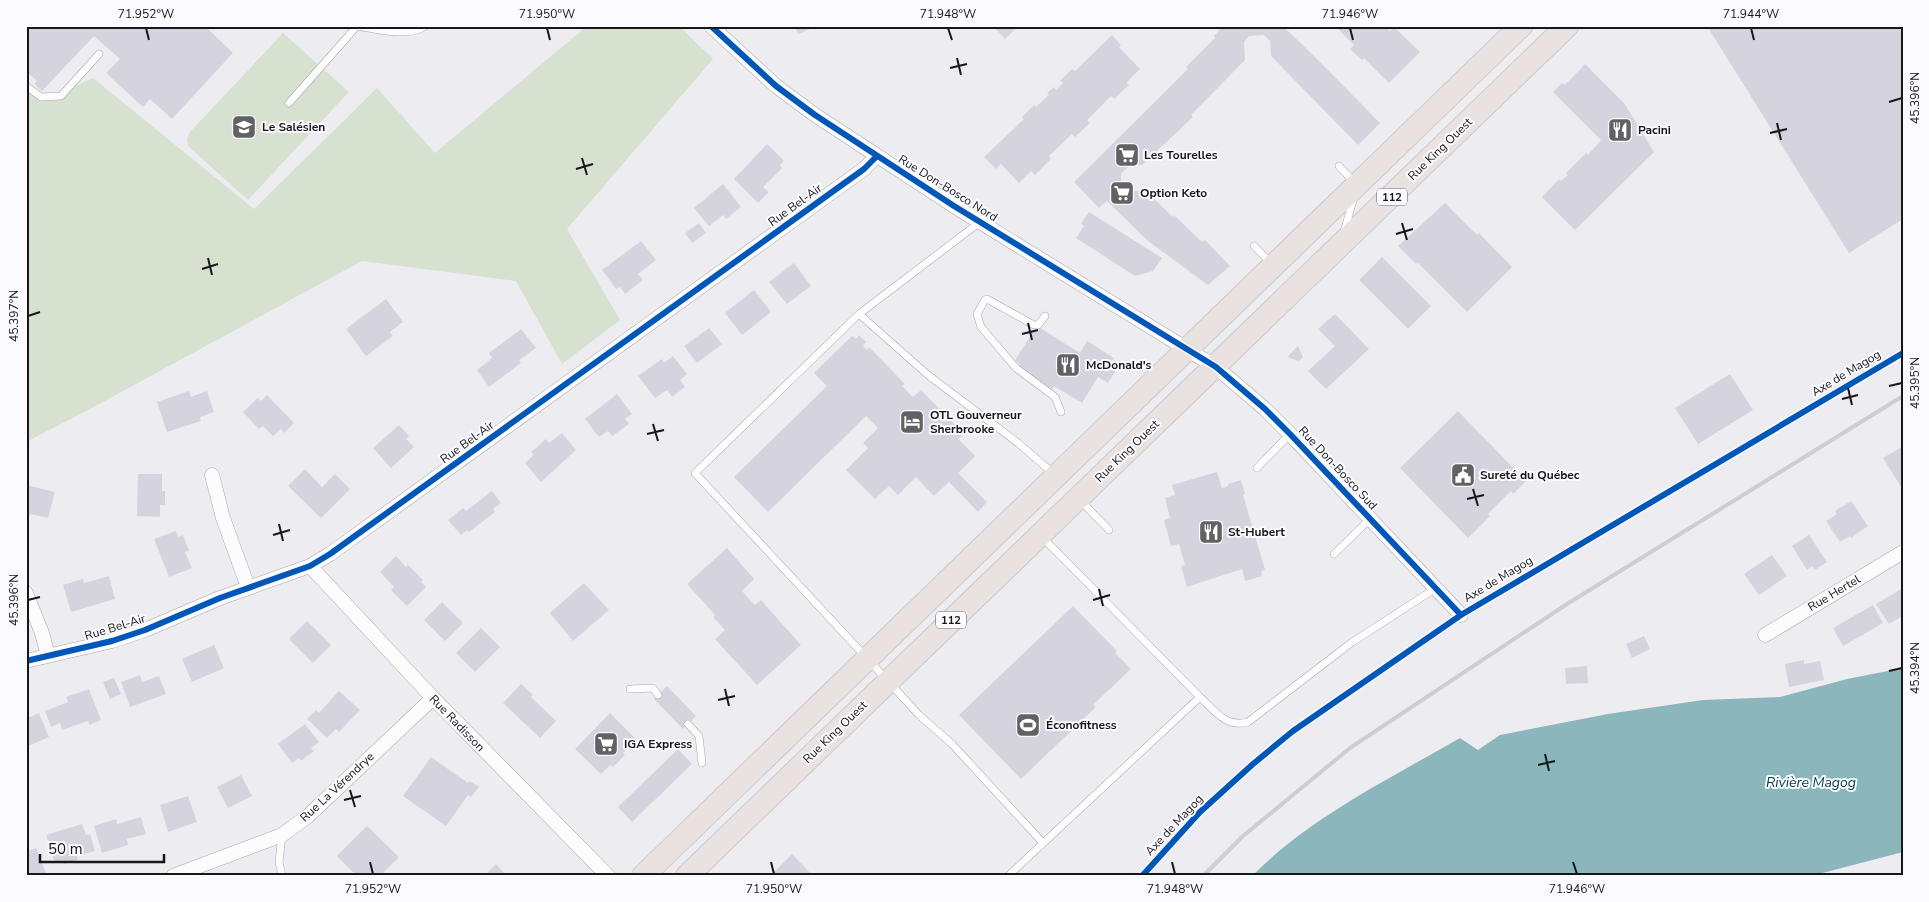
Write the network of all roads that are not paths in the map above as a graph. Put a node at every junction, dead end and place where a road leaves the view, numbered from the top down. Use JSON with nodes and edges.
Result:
{"nodes":[{"id":1,"x":425,"y":26,"type":"edge"},
{"id":2,"x":711,"y":26,"type":"edge"},
{"id":3,"x":1521,"y":26,"type":"edge"},
{"id":4,"x":1560,"y":29,"type":"edge"},
{"id":5,"x":99,"y":54,"type":"dead end"},
{"id":6,"x":26,"y":86,"type":"edge"},
{"id":7,"x":290,"y":103,"type":"dead end"},
{"id":8,"x":876,"y":156,"type":"junction"},
{"id":9,"x":1339,"y":166,"type":"dead end"},
{"id":10,"x":1357,"y":185,"type":"junction"},
{"id":11,"x":980,"y":222,"type":"junction"},
{"id":12,"x":1254,"y":246,"type":"dead end"},
{"id":13,"x":1339,"y":247,"type":"junction"},
{"id":14,"x":1274,"y":266,"type":"junction"},
{"id":15,"x":859,"y":314,"type":"junction"},
{"id":16,"x":1045,"y":316,"type":"dead end"},
{"id":17,"x":1188,"y":349,"type":"junction"},
{"id":18,"x":1216,"y":367,"type":"junction"},
{"id":19,"x":1061,"y":412,"type":"dead end"},
{"id":20,"x":1290,"y":434,"type":"junction"},
{"id":21,"x":1257,"y":468,"type":"dead end"},
{"id":22,"x":212,"y":476,"type":"dead end"},
{"id":23,"x":1057,"y":476,"type":"junction"},
{"id":24,"x":1078,"y":498,"type":"junction"},
{"id":25,"x":1370,"y":519,"type":"junction"},
{"id":26,"x":1109,"y":530,"type":"dead end"},
{"id":27,"x":1040,"y":534,"type":"junction"},
{"id":28,"x":1903,"y":552,"type":"edge"},
{"id":29,"x":1334,"y":554,"type":"dead end"},
{"id":30,"x":310,"y":566,"type":"junction"},
{"id":31,"x":248,"y":587,"type":"junction"},
{"id":32,"x":1436,"y":588,"type":"junction"},
{"id":33,"x":26,"y":593,"type":"edge"},
{"id":34,"x":1461,"y":615,"type":"dead end"},
{"id":35,"x":1765,"y":635,"type":"dead end"},
{"id":36,"x":48,"y":656,"type":"junction"},
{"id":37,"x":867,"y":659,"type":"junction"},
{"id":38,"x":26,"y":660,"type":"edge"},
{"id":39,"x":888,"y":681,"type":"junction"},
{"id":40,"x":630,"y":689,"type":"dead end"},
{"id":41,"x":658,"y":694,"type":"dead end"},
{"id":42,"x":1200,"y":697,"type":"junction"},
{"id":43,"x":433,"y":698,"type":"junction"},
{"id":44,"x":688,"y":724,"type":"dead end"},
{"id":45,"x":702,"y":763,"type":"dead end"},
{"id":46,"x":282,"y":835,"type":"junction"},
{"id":47,"x":1043,"y":843,"type":"junction"},
{"id":48,"x":173,"y":876,"type":"edge"},
{"id":49,"x":282,"y":876,"type":"edge"},
{"id":50,"x":608,"y":876,"type":"edge"},
{"id":51,"x":643,"y":876,"type":"edge"},
{"id":52,"x":687,"y":876,"type":"edge"},
{"id":53,"x":1008,"y":876,"type":"edge"}],
"edges":[{"from":1,"to":7,"type":"lane"},
{"from":2,"to":8,"type":"street","name":"Rue Don-Bosco Nord"},
{"from":3,"to":10,"type":"main road","number":"112"},
{"from":4,"to":13,"type":"main road","name":"Rue King Ouest","number":"112"},
{"from":5,"to":6,"type":"lane"},
{"from":8,"to":11,"type":"street","name":"Rue Don-Bosco Nord"},
{"from":8,"to":30,"type":"street","name":"Rue Bel-Air"},
{"from":9,"to":10,"type":"lane"},
{"from":10,"to":13,"type":"lane"},
{"from":10,"to":14,"type":"main road","number":"112"},
{"from":11,"to":15,"type":"lane"},
{"from":11,"to":17,"type":"street","name":"Rue Don-Bosco Nord"},
{"from":12,"to":14,"type":"lane"},
{"from":13,"to":18,"type":"main road","name":"Rue King Ouest","number":"112"},
{"from":14,"to":17,"type":"main road","number":"112"},
{"from":15,"to":23,"type":"lane"},
{"from":15,"to":37,"type":"lane"},
{"from":16,"to":19,"type":"lane"},
{"from":17,"to":18,"type":"street","name":"Rue Don-Bosco Sud"},
{"from":17,"to":23,"type":"main road","number":"112"},
{"from":18,"to":20,"type":"street","name":"Rue Don-Bosco Sud"},
{"from":18,"to":24,"type":"main road","name":"Rue King Ouest","number":"112"},
{"from":20,"to":21,"type":"lane"},
{"from":20,"to":25,"type":"street","name":"Rue Don-Bosco Sud"},
{"from":22,"to":31,"type":"street"},
{"from":23,"to":37,"type":"main road","number":"112"},
{"from":24,"to":26,"type":"lane"},
{"from":24,"to":27,"type":"main road","name":"Rue King Ouest","number":"112"},
{"from":25,"to":29,"type":"lane"},
{"from":25,"to":32,"type":"street","name":"Rue Don-Bosco Sud"},
{"from":27,"to":39,"type":"main road","name":"Rue King Ouest","number":"112"},
{"from":27,"to":42,"type":"lane"},
{"from":28,"to":35,"type":"street","name":"Rue Hertel"},
{"from":30,"to":31,"type":"street","name":"Rue Bel-Air"},
{"from":30,"to":43,"type":"street","name":"Rue Radisson"},
{"from":31,"to":36,"type":"street","name":"Rue Bel-Air"},
{"from":32,"to":34,"type":"street","name":"Rue Don-Bosco Sud"},
{"from":32,"to":42,"type":"lane"},
{"from":33,"to":36,"type":"street"},
{"from":36,"to":38,"type":"street","name":"Rue Bel-Air"},
{"from":37,"to":39,"type":"lane"},
{"from":37,"to":51,"type":"main road","number":"112"},
{"from":39,"to":47,"type":"lane"},
{"from":39,"to":52,"type":"main road","name":"Rue King Ouest","number":"112"},
{"from":40,"to":41,"type":"lane"},
{"from":42,"to":47,"type":"lane"},
{"from":43,"to":46,"type":"street","name":"Rue La Vérendrye"},
{"from":43,"to":50,"type":"street","name":"Rue Radisson"},
{"from":44,"to":45,"type":"lane"},
{"from":46,"to":48,"type":"street","name":"Rue La Vérendrye"},
{"from":46,"to":49,"type":"lane"},
{"from":47,"to":53,"type":"lane"}]}
